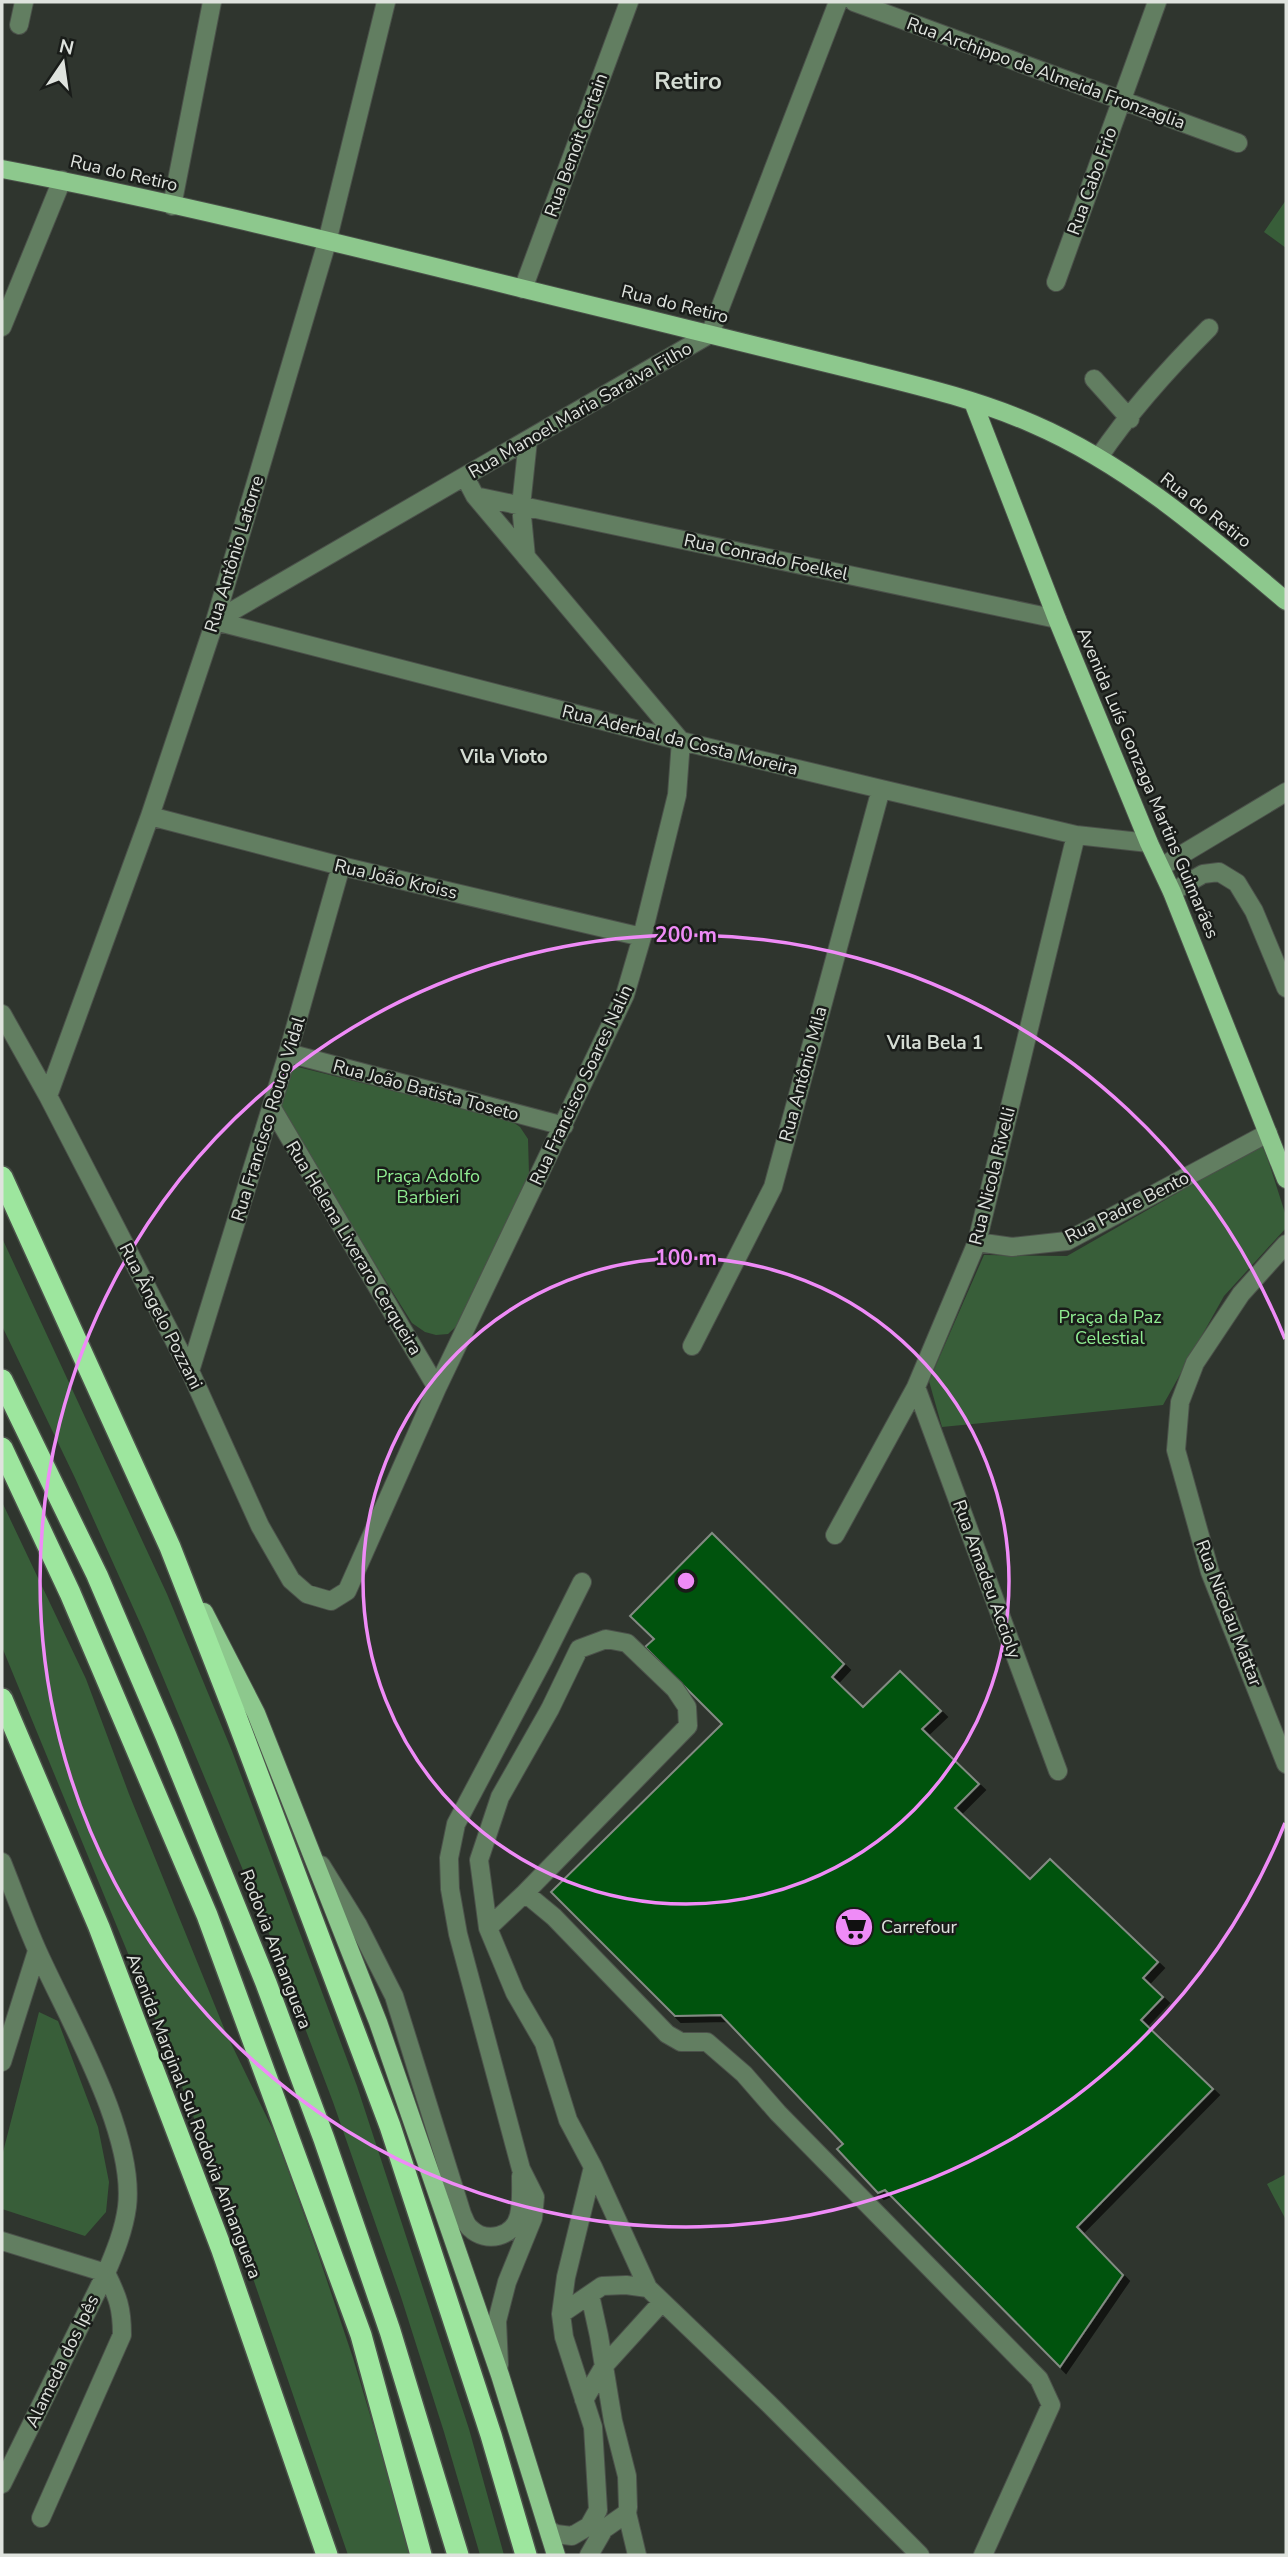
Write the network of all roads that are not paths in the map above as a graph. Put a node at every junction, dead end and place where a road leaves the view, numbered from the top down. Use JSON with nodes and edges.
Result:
{"nodes":[{"id":1,"x":24,"y":2,"type":"edge"},
{"id":2,"x":212,"y":2,"type":"edge"},
{"id":3,"x":386,"y":2,"type":"edge"},
{"id":4,"x":629,"y":2,"type":"edge"},
{"id":5,"x":838,"y":2,"type":"edge"},
{"id":6,"x":854,"y":2,"type":"edge"},
{"id":7,"x":1157,"y":2,"type":"edge"},
{"id":8,"x":19,"y":25,"type":"dead end"},
{"id":9,"x":1121,"y":102,"type":"junction"},
{"id":10,"x":1238,"y":143,"type":"dead end"},
{"id":11,"x":2,"y":169,"type":"edge"},
{"id":12,"x":62,"y":180,"type":"junction"},
{"id":13,"x":173,"y":206,"type":"junction"},
{"id":14,"x":327,"y":242,"type":"junction"},
{"id":15,"x":1056,"y":282,"type":"dead end"},
{"id":16,"x":523,"y":289,"type":"junction"},
{"id":17,"x":2,"y":327,"type":"edge"},
{"id":18,"x":1209,"y":328,"type":"dead end"},
{"id":19,"x":710,"y":334,"type":"junction"},
{"id":20,"x":1094,"y":379,"type":"dead end"},
{"id":21,"x":973,"y":402,"type":"junction"},
{"id":22,"x":1130,"y":419,"type":"junction"},
{"id":23,"x":528,"y":440,"type":"junction"},
{"id":24,"x":1099,"y":457,"type":"junction"},
{"id":25,"x":465,"y":477,"type":"junction"},
{"id":26,"x":475,"y":496,"type":"junction"},
{"id":27,"x":521,"y":506,"type":"junction"},
{"id":28,"x":526,"y":557,"type":"junction"},
{"id":29,"x":1286,"y":601,"type":"edge"},
{"id":30,"x":1057,"y":618,"type":"junction"},
{"id":31,"x":215,"y":621,"type":"junction"},
{"id":32,"x":681,"y":741,"type":"junction"},
{"id":33,"x":881,"y":789,"type":"junction"},
{"id":34,"x":1286,"y":792,"type":"edge"},
{"id":35,"x":150,"y":816,"type":"junction"},
{"id":36,"x":1076,"y":835,"type":"junction"},
{"id":37,"x":1149,"y":843,"type":"junction"},
{"id":38,"x":341,"y":866,"type":"junction"},
{"id":39,"x":1161,"y":867,"type":"junction"},
{"id":40,"x":1172,"y":892,"type":"junction"},
{"id":41,"x":642,"y":937,"type":"junction"},
{"id":42,"x":1286,"y":988,"type":"edge"},
{"id":43,"x":2,"y":1014,"type":"edge"},
{"id":44,"x":288,"y":1053,"type":"junction"},
{"id":45,"x":48,"y":1096,"type":"junction"},
{"id":46,"x":272,"y":1108,"type":"junction"},
{"id":47,"x":564,"y":1126,"type":"junction"},
{"id":48,"x":1268,"y":1133,"type":"junction"},
{"id":49,"x":2,"y":1177,"type":"edge"},
{"id":50,"x":1286,"y":1179,"type":"edge"},
{"id":51,"x":2,"y":1187,"type":"edge"},
{"id":52,"x":24,"y":1230,"type":"junction"},
{"id":53,"x":977,"y":1242,"type":"junction"},
{"id":54,"x":1286,"y":1244,"type":"edge"},
{"id":55,"x":692,"y":1346,"type":"dead end"},
{"id":56,"x":190,"y":1371,"type":"junction"},
{"id":57,"x":2,"y":1380,"type":"edge"},
{"id":58,"x":916,"y":1387,"type":"junction"},
{"id":59,"x":437,"y":1388,"type":"junction"},
{"id":60,"x":2,"y":1448,"type":"edge"},
{"id":61,"x":835,"y":1535,"type":"dead end"},
{"id":62,"x":170,"y":1547,"type":"junction"},
{"id":63,"x":582,"y":1582,"type":"dead end"},
{"id":64,"x":331,"y":1601,"type":"joint"},
{"id":65,"x":575,"y":1656,"type":"junction"},
{"id":66,"x":544,"y":1658,"type":"junction"},
{"id":67,"x":2,"y":1699,"type":"edge"},
{"id":68,"x":1286,"y":1764,"type":"edge"},
{"id":69,"x":1058,"y":1771,"type":"dead end"},
{"id":70,"x":313,"y":1852,"type":"junction"},
{"id":71,"x":2,"y":1863,"type":"edge"},
{"id":72,"x":525,"y":1893,"type":"junction"},
{"id":73,"x":488,"y":1928,"type":"junction"},
{"id":74,"x":37,"y":1951,"type":"junction"},
{"id":75,"x":2,"y":2062,"type":"edge"},
{"id":76,"x":593,"y":2167,"type":"junction"},
{"id":77,"x":520,"y":2169,"type":"junction"},
{"id":78,"x":2,"y":2241,"type":"edge"},
{"id":79,"x":106,"y":2273,"type":"junction"},
{"id":80,"x":648,"y":2288,"type":"junction"},
{"id":81,"x":590,"y":2295,"type":"junction"},
{"id":82,"x":662,"y":2302,"type":"junction"},
{"id":83,"x":561,"y":2314,"type":"junction"},
{"id":84,"x":604,"y":2366,"type":"junction"},
{"id":85,"x":500,"y":2375,"type":"junction"},
{"id":86,"x":584,"y":2400,"type":"junction"},
{"id":87,"x":2,"y":2484,"type":"edge"},
{"id":88,"x":627,"y":2513,"type":"junction"},
{"id":89,"x":41,"y":2518,"type":"dead end"},
{"id":90,"x":549,"y":2530,"type":"junction"},
{"id":91,"x":327,"y":2555,"type":"edge"},
{"id":92,"x":421,"y":2555,"type":"edge"},
{"id":93,"x":458,"y":2555,"type":"edge"},
{"id":94,"x":526,"y":2555,"type":"edge"},
{"id":95,"x":556,"y":2555,"type":"edge"},
{"id":96,"x":589,"y":2555,"type":"edge"},
{"id":97,"x":637,"y":2555,"type":"edge"},
{"id":98,"x":920,"y":2555,"type":"edge"},
{"id":99,"x":982,"y":2555,"type":"edge"}],
"edges":[{"from":1,"to":8,"type":"street"},
{"from":2,"to":13,"type":"street"},
{"from":3,"to":14,"type":"street","name":"Rua Antônio Latorre"},
{"from":4,"to":16,"type":"street","name":"Rua Benoit Certain"},
{"from":5,"to":19,"type":"street","name":"Rua Manoel Maria Saraiva Filho"},
{"from":6,"to":9,"type":"street","name":"Rua Archippo de Almeida Fronzaglia"},
{"from":7,"to":9,"type":"street","name":"Rua Cabo Frio"},
{"from":9,"to":10,"type":"street","name":"Rua Archippo de Almeida Fronzaglia"},
{"from":9,"to":15,"type":"street","name":"Rua Cabo Frio"},
{"from":11,"to":12,"type":"main road","name":"Rua do Retiro"},
{"from":12,"to":13,"type":"main road","name":"Rua do Retiro"},
{"from":12,"to":17,"type":"street"},
{"from":13,"to":14,"type":"main road","name":"Rua do Retiro"},
{"from":14,"to":16,"type":"main road","name":"Rua do Retiro"},
{"from":14,"to":31,"type":"street","name":"Rua Antônio Latorre"},
{"from":16,"to":19,"type":"main road","name":"Rua do Retiro"},
{"from":18,"to":22,"type":"street"},
{"from":19,"to":21,"type":"main road","name":"Rua do Retiro"},
{"from":19,"to":23,"type":"street","name":"Rua Manoel Maria Saraiva Filho"},
{"from":20,"to":22,"type":"street"},
{"from":21,"to":24,"type":"main road","name":"Rua do Retiro"},
{"from":21,"to":30,"type":"main road","name":"Avenida Luís Gonzaga Martins Guimarães"},
{"from":22,"to":24,"type":"street"},
{"from":23,"to":25,"type":"street","name":"Rua Manoel Maria Saraiva Filho"},
{"from":23,"to":27,"type":"street"},
{"from":24,"to":29,"type":"main road","name":"Rua do Retiro"},
{"from":25,"to":26,"type":"street"},
{"from":25,"to":31,"type":"street","name":"Rua Manoel Maria Saraiva Filho"},
{"from":26,"to":27,"type":"street","name":"Rua Conrado Foelkel"},
{"from":26,"to":28,"type":"street"},
{"from":27,"to":28,"type":"street"},
{"from":27,"to":30,"type":"street","name":"Rua Conrado Foelkel"},
{"from":28,"to":32,"type":"street"},
{"from":30,"to":37,"type":"main road","name":"Avenida Luís Gonzaga Martins Guimarães"},
{"from":31,"to":32,"type":"street","name":"Rua Aderbal da Costa Moreira"},
{"from":31,"to":35,"type":"street","name":"Rua Antônio Latorre"},
{"from":32,"to":33,"type":"street","name":"Rua Aderbal da Costa Moreira"},
{"from":32,"to":41,"type":"street","name":"Rua Francisco Soares Nalin"},
{"from":33,"to":36,"type":"street","name":"Rua Aderbal da Costa Moreira"},
{"from":33,"to":55,"type":"street","name":"Rua Antônio Mila"},
{"from":34,"to":39,"type":"street"},
{"from":35,"to":38,"type":"street","name":"Rua João Kroiss"},
{"from":35,"to":45,"type":"street","name":"Rua Antônio Latorre"},
{"from":36,"to":37,"type":"street","name":"Rua Aderbal da Costa Moreira"},
{"from":36,"to":53,"type":"street","name":"Rua Nicola Rivelli"},
{"from":37,"to":39,"type":"main road","name":"Avenida Luís Gonzaga Martins Guimarães"},
{"from":38,"to":41,"type":"street","name":"Rua João Kroiss"},
{"from":38,"to":44,"type":"street","name":"Rua Francisco Rouco Vidal"},
{"from":39,"to":40,"type":"main road","name":"Avenida Luís Gonzaga Martins Guimarães"},
{"from":40,"to":42,"type":"street"},
{"from":40,"to":48,"type":"main road","name":"Avenida Luís Gonzaga Martins Guimarães"},
{"from":41,"to":47,"type":"street","name":"Rua Francisco Soares Nalin"},
{"from":43,"to":45,"type":"street","name":"Rua Ângelo Pozzani"},
{"from":44,"to":46,"type":"street","name":"Rua Francisco Rouco Vidal"},
{"from":44,"to":47,"type":"street","name":"Rua João Batista Toseto"},
{"from":45,"to":56,"type":"street","name":"Rua Ângelo Pozzani"},
{"from":46,"to":56,"type":"street","name":"Rua Francisco Rouco Vidal"},
{"from":46,"to":59,"type":"street","name":"Rua Helena Liveraro Cerqueira"},
{"from":47,"to":59,"type":"street","name":"Rua Francisco Soares Nalin"},
{"from":48,"to":50,"type":"main road","name":"Avenida Luís Gonzaga Martins Guimarães"},
{"from":48,"to":53,"type":"street","name":"Rua Padre Bento"},
{"from":49,"to":52,"type":"highway"},
{"from":51,"to":52,"type":"highway"},
{"from":52,"to":62,"type":"highway"},
{"from":53,"to":58,"type":"street","name":"Rua Nicola Rivelli"},
{"from":54,"to":68,"type":"street","name":"Rua Nicolau Mattar"},
{"from":56,"to":64,"type":"street","name":"Rua Ângelo Pozzani"},
{"from":57,"to":93,"type":"highway","name":"Rodovia Anhanguera"},
{"from":58,"to":61,"type":"street","name":"Rua Nicola Rivelli"},
{"from":58,"to":69,"type":"street","name":"Rua Amadeu Accioly"},
{"from":59,"to":64,"type":"street","name":"Rua Francisco Soares Nalin"},
{"from":60,"to":92,"type":"highway"},
{"from":62,"to":70,"type":"main road"},
{"from":62,"to":94,"type":"highway"},
{"from":63,"to":66,"type":"street"},
{"from":65,"to":66,"type":"street"},
{"from":65,"to":72,"type":"street"},
{"from":65,"to":73,"type":"street"},
{"from":66,"to":77,"type":"street"},
{"from":67,"to":91,"type":"highway","name":"Avenida Marginal Sul Rodovia Anhanguera"},
{"from":70,"to":77,"type":"street"},
{"from":70,"to":85,"type":"main road"},
{"from":71,"to":74,"type":"street","name":"Alameda dos Ipês"},
{"from":72,"to":73,"type":"street"},
{"from":72,"to":99,"type":"street"},
{"from":73,"to":76,"type":"street"},
{"from":74,"to":75,"type":"street"},
{"from":74,"to":79,"type":"street","name":"Alameda dos Ipês"},
{"from":76,"to":80,"type":"street"},
{"from":76,"to":83,"type":"street"},
{"from":77,"to":85,"type":"street"},
{"from":78,"to":79,"type":"street"},
{"from":79,"to":87,"type":"street","name":"Alameda dos Ipês"},
{"from":79,"to":89,"type":"street"},
{"from":80,"to":81,"type":"street"},
{"from":80,"to":82,"type":"street"},
{"from":81,"to":83,"type":"street"},
{"from":81,"to":84,"type":"street"},
{"from":82,"to":84,"type":"street"},
{"from":82,"to":98,"type":"street"},
{"from":83,"to":86,"type":"street"},
{"from":84,"to":86,"type":"street"},
{"from":84,"to":88,"type":"street"},
{"from":85,"to":90,"type":"main road"},
{"from":86,"to":90,"type":"street"},
{"from":88,"to":96,"type":"street"},
{"from":88,"to":97,"type":"street"},
{"from":90,"to":95,"type":"main road"}]}
